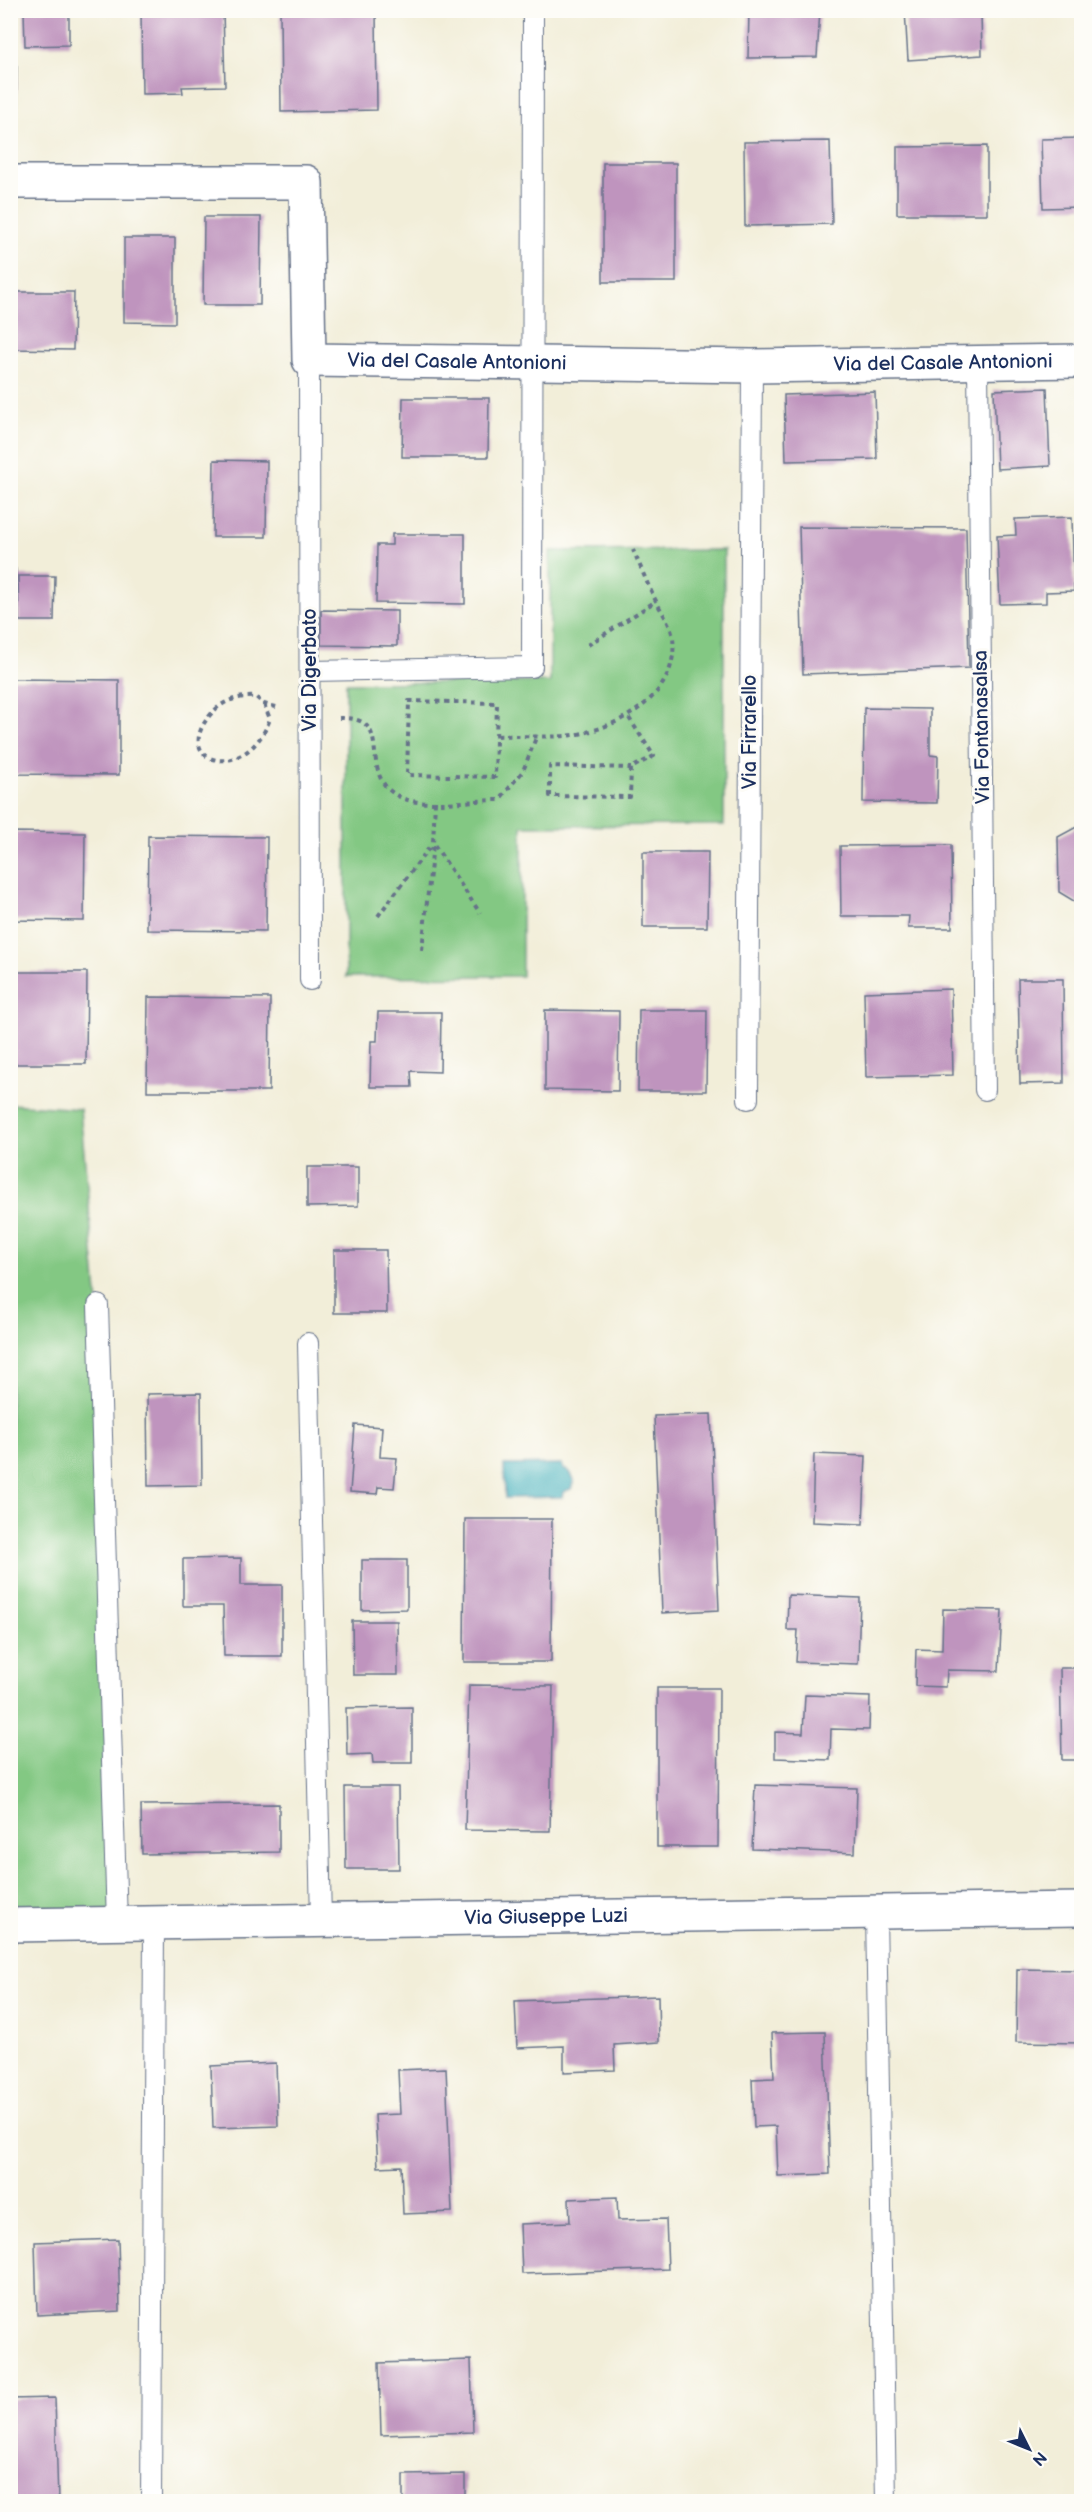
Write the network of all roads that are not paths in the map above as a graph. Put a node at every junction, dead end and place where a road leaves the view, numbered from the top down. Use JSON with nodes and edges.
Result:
{"nodes":[{"id":1,"x":533,"y":10,"type":"edge"},
{"id":2,"x":10,"y":182,"type":"edge"},
{"id":3,"x":309,"y":360,"type":"junction"},
{"id":4,"x":1082,"y":362,"type":"edge"},
{"id":5,"x":531,"y":363,"type":"junction"},
{"id":6,"x":978,"y":363,"type":"junction"},
{"id":7,"x":752,"y":366,"type":"junction"},
{"id":8,"x":310,"y":671,"type":"junction"},
{"id":9,"x":310,"y":980,"type":"dead end"},
{"id":10,"x":985,"y":1090,"type":"dead end"},
{"id":11,"x":748,"y":1099,"type":"dead end"},
{"id":12,"x":98,"y":1305,"type":"dead end"},
{"id":13,"x":308,"y":1343,"type":"dead end"},
{"id":14,"x":1082,"y":1909,"type":"edge"},
{"id":15,"x":876,"y":1913,"type":"junction"},
{"id":16,"x":321,"y":1920,"type":"junction"},
{"id":17,"x":117,"y":1923,"type":"junction"},
{"id":18,"x":154,"y":1923,"type":"junction"},
{"id":19,"x":10,"y":1924,"type":"edge"},
{"id":20,"x":151,"y":2502,"type":"edge"},
{"id":21,"x":886,"y":2502,"type":"edge"}],
"edges":[{"from":1,"to":5,"type":"lane"},
{"from":2,"to":3,"type":"street"},
{"from":3,"to":5,"type":"street","name":"Via del Casale Antonioni"},
{"from":3,"to":8,"type":"lane","name":"Via Digerbato"},
{"from":4,"to":6,"type":"street","name":"Via del Casale Antonioni"},
{"from":5,"to":7,"type":"street","name":"Via del Casale Antonioni"},
{"from":5,"to":8,"type":"lane"},
{"from":6,"to":7,"type":"street","name":"Via del Casale Antonioni"},
{"from":6,"to":10,"type":"lane","name":"Via Fontanasalsa"},
{"from":7,"to":11,"type":"lane","name":"Via Firrarello"},
{"from":8,"to":9,"type":"lane","name":"Via Digerbato"},
{"from":12,"to":17,"type":"lane"},
{"from":13,"to":16,"type":"lane"},
{"from":14,"to":15,"type":"street","name":"Via Giuseppe Luzi"},
{"from":15,"to":16,"type":"street","name":"Via Giuseppe Luzi"},
{"from":15,"to":21,"type":"lane"},
{"from":16,"to":18,"type":"street","name":"Via Giuseppe Luzi"},
{"from":17,"to":18,"type":"street","name":"Via Giuseppe Luzi"},
{"from":17,"to":19,"type":"street","name":"Via Giuseppe Luzi"},
{"from":18,"to":20,"type":"lane"}]}
